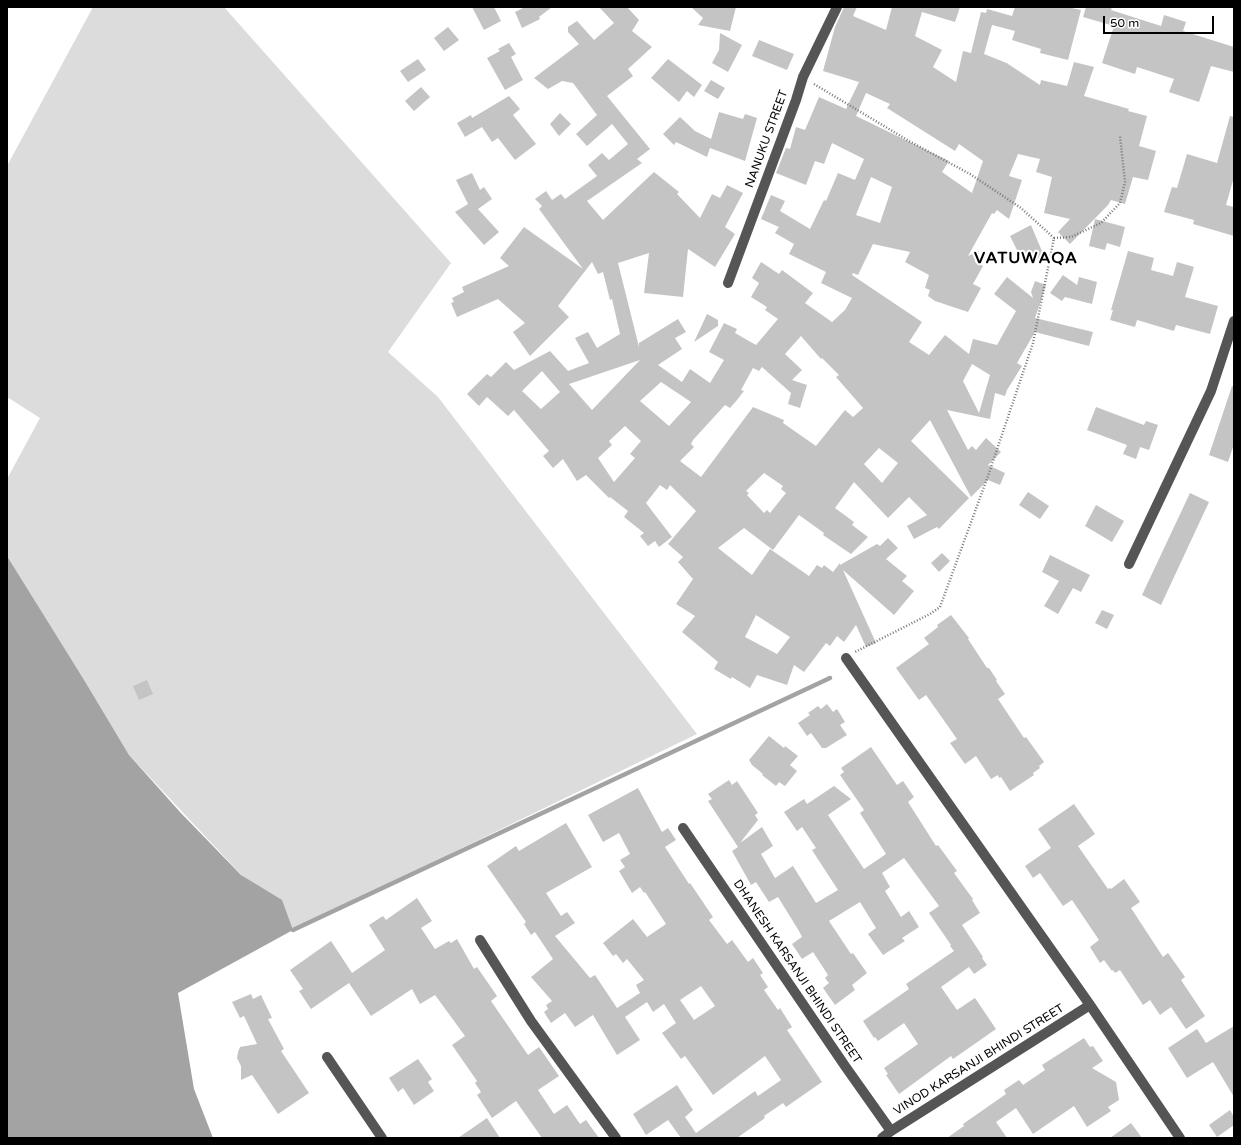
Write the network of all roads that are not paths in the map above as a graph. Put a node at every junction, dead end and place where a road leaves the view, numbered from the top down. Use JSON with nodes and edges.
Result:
{"nodes":[{"id":1,"x":837,"y":7,"type":"edge"},
{"id":2,"x":728,"y":283,"type":"dead end"},
{"id":3,"x":1234,"y":321,"type":"edge"},
{"id":4,"x":1129,"y":564,"type":"dead end"},
{"id":5,"x":846,"y":658,"type":"road end"},
{"id":6,"x":683,"y":828,"type":"dead end"},
{"id":7,"x":480,"y":940,"type":"dead end"},
{"id":8,"x":1090,"y":1005,"type":"junction"},
{"id":9,"x":327,"y":1056,"type":"dead end"},
{"id":10,"x":891,"y":1131,"type":"junction"},
{"id":11,"x":382,"y":1138,"type":"edge"},
{"id":12,"x":616,"y":1138,"type":"edge"},
{"id":13,"x":882,"y":1138,"type":"edge"},
{"id":14,"x":1180,"y":1138,"type":"edge"}],
"edges":[{"from":1,"to":2,"type":"street","name":"NANUKU STREET"},
{"from":3,"to":4,"type":"street"},
{"from":5,"to":8,"type":"street"},
{"from":6,"to":10,"type":"street","name":"DHANESH KARSANJI BHINDI STREET"},
{"from":7,"to":12,"type":"street"},
{"from":8,"to":10,"type":"street","name":"VINOD KARSANJI BHINDI STREET"},
{"from":8,"to":14,"type":"street"},
{"from":9,"to":11,"type":"street"},
{"from":10,"to":13,"type":"street","name":"VINOD KARSANJI BHINDI STREET"}]}
